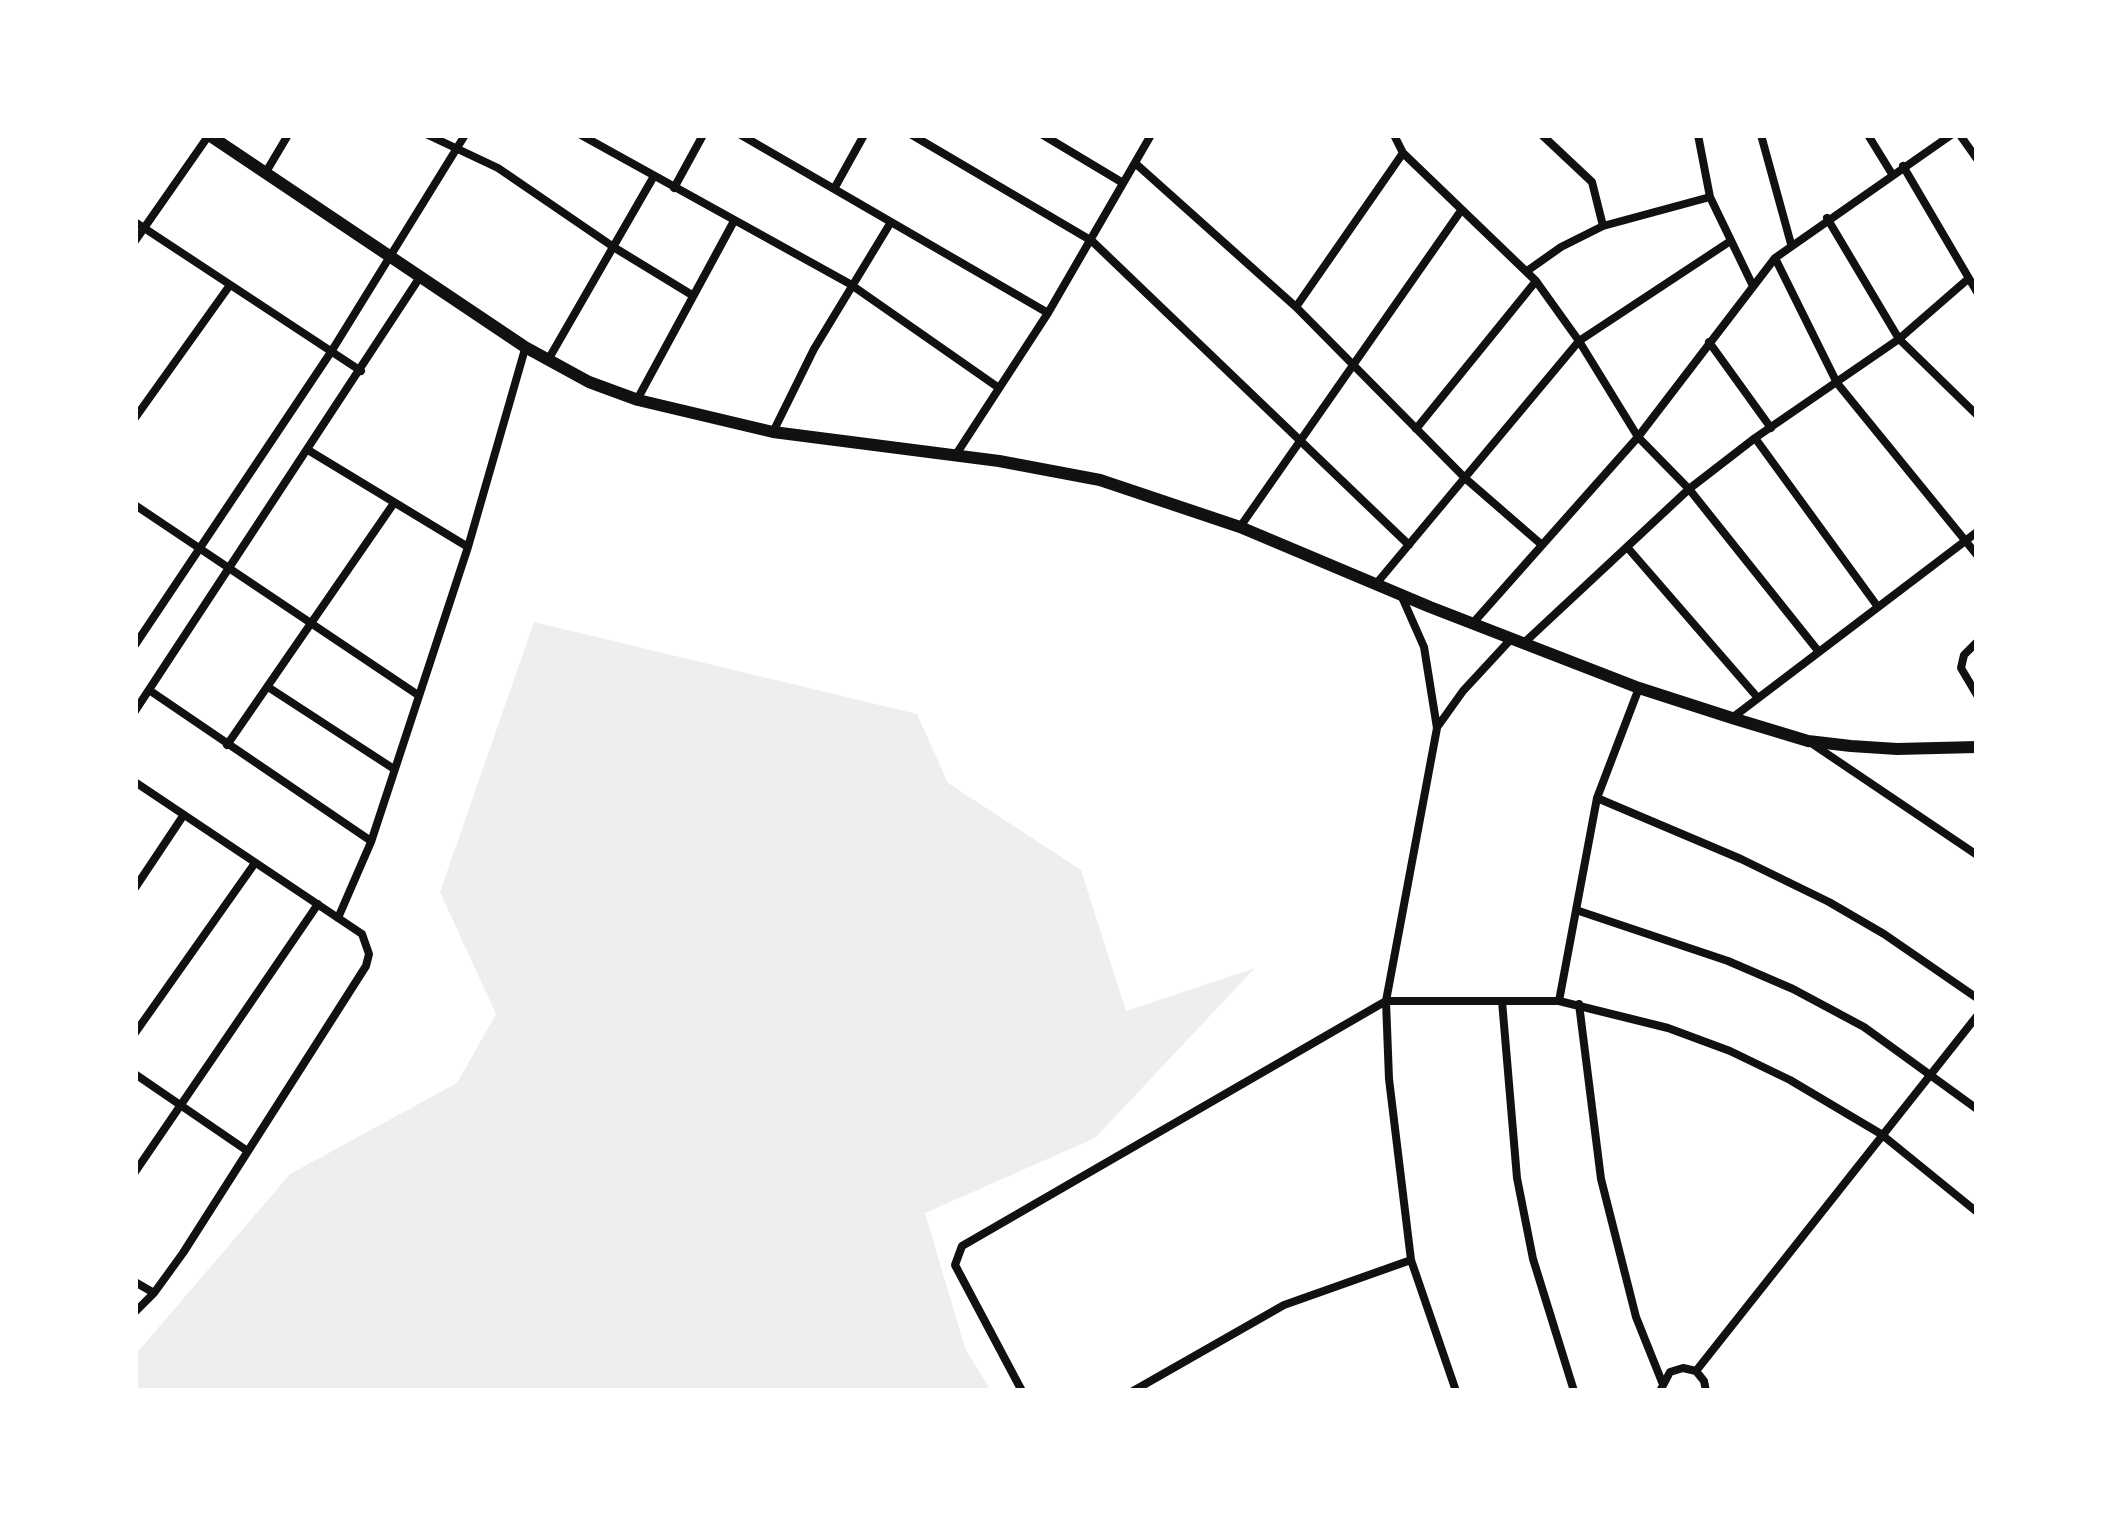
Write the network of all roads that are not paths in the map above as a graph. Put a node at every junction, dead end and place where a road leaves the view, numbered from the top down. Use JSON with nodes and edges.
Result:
{"nodes":[{"id":1,"x":209,"y":135,"type":"edge"},
{"id":2,"x":288,"y":135,"type":"edge"},
{"id":3,"x":428,"y":135,"type":"edge"},
{"id":4,"x":465,"y":135,"type":"edge"},
{"id":5,"x":580,"y":135,"type":"edge"},
{"id":6,"x":703,"y":135,"type":"edge"},
{"id":7,"x":741,"y":135,"type":"edge"},
{"id":8,"x":864,"y":135,"type":"edge"},
{"id":9,"x":912,"y":135,"type":"edge"},
{"id":10,"x":1043,"y":135,"type":"edge"},
{"id":11,"x":1151,"y":135,"type":"edge"},
{"id":12,"x":1394,"y":135,"type":"edge"},
{"id":13,"x":1542,"y":135,"type":"edge"},
{"id":14,"x":1688,"y":135,"type":"edge"},
{"id":15,"x":1698,"y":135,"type":"edge"},
{"id":16,"x":1761,"y":135,"type":"edge"},
{"id":17,"x":1868,"y":135,"type":"edge"},
{"id":18,"x":1955,"y":135,"type":"edge"},
{"id":19,"x":1702,"y":150,"type":"junction"},
{"id":20,"x":457,"y":151,"type":"junction"},
{"id":21,"x":1402,"y":153,"type":"junction"},
{"id":22,"x":1977,"y":159,"type":"edge"},
{"id":23,"x":1135,"y":163,"type":"junction"},
{"id":24,"x":1903,"y":166,"type":"junction"},
{"id":25,"x":265,"y":173,"type":"junction"},
{"id":26,"x":1892,"y":174,"type":"junction"},
{"id":27,"x":654,"y":176,"type":"junction"},
{"id":28,"x":1123,"y":183,"type":"junction"},
{"id":29,"x":674,"y":188,"type":"junction"},
{"id":30,"x":834,"y":189,"type":"junction"},
{"id":31,"x":1710,"y":197,"type":"junction"},
{"id":32,"x":1460,"y":212,"type":"junction"},
{"id":33,"x":1827,"y":218,"type":"junction"},
{"id":34,"x":734,"y":221,"type":"junction"},
{"id":35,"x":891,"y":221,"type":"junction"},
{"id":36,"x":140,"y":225,"type":"edge"},
{"id":37,"x":1603,"y":226,"type":"junction"},
{"id":38,"x":135,"y":241,"type":"edge"},
{"id":39,"x":1091,"y":241,"type":"junction"},
{"id":40,"x":1730,"y":242,"type":"junction"},
{"id":41,"x":1791,"y":244,"type":"junction"},
{"id":42,"x":615,"y":248,"type":"junction"},
{"id":43,"x":390,"y":256,"type":"junction"},
{"id":44,"x":1775,"y":258,"type":"junction"},
{"id":45,"x":1527,"y":271,"type":"junction"},
{"id":46,"x":419,"y":277,"type":"junction"},
{"id":47,"x":1968,"y":279,"type":"junction"},
{"id":48,"x":1536,"y":280,"type":"junction"},
{"id":49,"x":850,"y":284,"type":"junction"},
{"id":50,"x":1752,"y":284,"type":"junction"},
{"id":51,"x":230,"y":285,"type":"junction"},
{"id":52,"x":1977,"y":292,"type":"edge"},
{"id":53,"x":692,"y":295,"type":"junction"},
{"id":54,"x":1296,"y":308,"type":"junction"},
{"id":55,"x":1048,"y":313,"type":"junction"},
{"id":56,"x":1899,"y":339,"type":"junction"},
{"id":57,"x":1579,"y":340,"type":"junction"},
{"id":58,"x":1709,"y":342,"type":"junction"},
{"id":59,"x":525,"y":347,"type":"junction"},
{"id":60,"x":331,"y":352,"type":"junction"},
{"id":61,"x":548,"y":360,"type":"junction"},
{"id":62,"x":1352,"y":365,"type":"junction"},
{"id":63,"x":361,"y":371,"type":"junction"},
{"id":64,"x":1837,"y":383,"type":"junction"},
{"id":65,"x":999,"y":388,"type":"junction"},
{"id":66,"x":638,"y":400,"type":"junction"},
{"id":67,"x":1977,"y":416,"type":"edge"},
{"id":68,"x":135,"y":418,"type":"edge"},
{"id":69,"x":1771,"y":428,"type":"junction"},
{"id":70,"x":1416,"y":429,"type":"junction"},
{"id":71,"x":773,"y":432,"type":"junction"},
{"id":72,"x":1638,"y":437,"type":"junction"},
{"id":73,"x":1755,"y":438,"type":"junction"},
{"id":74,"x":1300,"y":440,"type":"junction"},
{"id":75,"x":308,"y":449,"type":"junction"},
{"id":76,"x":954,"y":457,"type":"junction"},
{"id":77,"x":1466,"y":479,"type":"junction"},
{"id":78,"x":1689,"y":489,"type":"junction"},
{"id":79,"x":394,"y":503,"type":"junction"},
{"id":80,"x":135,"y":505,"type":"edge"},
{"id":81,"x":1240,"y":527,"type":"junction"},
{"id":82,"x":1977,"y":532,"type":"edge"},
{"id":83,"x":1966,"y":542,"type":"junction"},
{"id":84,"x":1542,"y":544,"type":"junction"},
{"id":85,"x":1409,"y":545,"type":"junction"},
{"id":86,"x":469,"y":547,"type":"junction"},
{"id":87,"x":1627,"y":547,"type":"junction"},
{"id":88,"x":199,"y":549,"type":"junction"},
{"id":89,"x":1977,"y":555,"type":"edge"},
{"id":90,"x":230,"y":568,"type":"junction"},
{"id":91,"x":1375,"y":585,"type":"junction"},
{"id":92,"x":1400,"y":594,"type":"junction"},
{"id":93,"x":1878,"y":607,"type":"junction"},
{"id":94,"x":310,"y":623,"type":"junction"},
{"id":95,"x":1473,"y":623,"type":"junction"},
{"id":96,"x":1518,"y":641,"type":"junction"},
{"id":97,"x":1977,"y":642,"type":"edge"},
{"id":98,"x":135,"y":645,"type":"edge"},
{"id":99,"x":1819,"y":652,"type":"junction"},
{"id":100,"x":268,"y":687,"type":"junction"},
{"id":101,"x":1639,"y":688,"type":"junction"},
{"id":102,"x":149,"y":690,"type":"junction"},
{"id":103,"x":418,"y":694,"type":"junction"},
{"id":104,"x":1977,"y":694,"type":"edge"},
{"id":105,"x":1757,"y":698,"type":"junction"},
{"id":106,"x":135,"y":711,"type":"edge"},
{"id":107,"x":1732,"y":718,"type":"junction"},
{"id":108,"x":1437,"y":728,"type":"junction"},
{"id":109,"x":1808,"y":741,"type":"junction"},
{"id":110,"x":227,"y":745,"type":"junction"},
{"id":111,"x":1977,"y":747,"type":"edge"},
{"id":112,"x":394,"y":770,"type":"junction"},
{"id":113,"x":135,"y":782,"type":"edge"},
{"id":114,"x":1597,"y":798,"type":"junction"},
{"id":115,"x":184,"y":816,"type":"junction"},
{"id":116,"x":371,"y":842,"type":"junction"},
{"id":117,"x":1976,"y":852,"type":"edge"},
{"id":118,"x":255,"y":863,"type":"junction"},
{"id":119,"x":135,"y":888,"type":"edge"},
{"id":120,"x":318,"y":904,"type":"junction"},
{"id":121,"x":1576,"y":910,"type":"junction"},
{"id":122,"x":338,"y":918,"type":"junction"},
{"id":123,"x":1977,"y":998,"type":"edge"},
{"id":124,"x":1386,"y":1001,"type":"junction"},
{"id":125,"x":1502,"y":1001,"type":"junction"},
{"id":126,"x":1559,"y":1001,"type":"junction"},
{"id":127,"x":1579,"y":1004,"type":"junction"},
{"id":128,"x":1977,"y":1016,"type":"edge"},
{"id":129,"x":135,"y":1033,"type":"edge"},
{"id":130,"x":1931,"y":1072,"type":"junction"},
{"id":131,"x":135,"y":1074,"type":"edge"},
{"id":132,"x":180,"y":1103,"type":"junction"},
{"id":133,"x":1977,"y":1109,"type":"edge"},
{"id":134,"x":1880,"y":1135,"type":"junction"},
{"id":135,"x":246,"y":1150,"type":"junction"},
{"id":136,"x":135,"y":1172,"type":"edge"},
{"id":137,"x":1977,"y":1212,"type":"edge"},
{"id":138,"x":1411,"y":1260,"type":"junction"},
{"id":139,"x":135,"y":1282,"type":"edge"},
{"id":140,"x":154,"y":1293,"type":"junction"},
{"id":141,"x":135,"y":1312,"type":"edge"},
{"id":142,"x":1696,"y":1371,"type":"junction"},
{"id":143,"x":1661,"y":1387,"type":"edge"},
{"id":144,"x":1022,"y":1391,"type":"edge"},
{"id":145,"x":1133,"y":1391,"type":"edge"},
{"id":146,"x":1456,"y":1391,"type":"edge"},
{"id":147,"x":1574,"y":1391,"type":"edge"},
{"id":148,"x":1706,"y":1391,"type":"edge"}],
"edges":[{"from":1,"to":25,"type":"main road"},
{"from":1,"to":36,"type":"street"},
{"from":2,"to":25,"type":"street"},
{"from":3,"to":20,"type":"street"},
{"from":4,"to":20,"type":"street"},
{"from":5,"to":27,"type":"street"},
{"from":6,"to":29,"type":"street"},
{"from":7,"to":30,"type":"street"},
{"from":8,"to":30,"type":"street"},
{"from":9,"to":39,"type":"street"},
{"from":10,"to":28,"type":"street"},
{"from":11,"to":23,"type":"street"},
{"from":12,"to":21,"type":"street"},
{"from":13,"to":37,"type":"street"},
{"from":14,"to":19,"type":"street"},
{"from":15,"to":19,"type":"street"},
{"from":16,"to":41,"type":"street"},
{"from":17,"to":26,"type":"street"},
{"from":18,"to":22,"type":"street"},
{"from":18,"to":24,"type":"street"},
{"from":19,"to":31,"type":"street"},
{"from":20,"to":42,"type":"street"},
{"from":20,"to":43,"type":"street"},
{"from":21,"to":32,"type":"street"},
{"from":21,"to":54,"type":"street"},
{"from":23,"to":28,"type":"street"},
{"from":23,"to":54,"type":"street"},
{"from":24,"to":26,"type":"street"},
{"from":24,"to":47,"type":"street"},
{"from":25,"to":43,"type":"main road"},
{"from":26,"to":33,"type":"street"},
{"from":27,"to":29,"type":"street"},
{"from":27,"to":42,"type":"street"},
{"from":28,"to":39,"type":"street"},
{"from":29,"to":34,"type":"street"},
{"from":30,"to":35,"type":"street"},
{"from":31,"to":37,"type":"street"},
{"from":31,"to":40,"type":"street"},
{"from":32,"to":45,"type":"street"},
{"from":32,"to":62,"type":"street"},
{"from":33,"to":41,"type":"street"},
{"from":33,"to":56,"type":"street"},
{"from":34,"to":49,"type":"street"},
{"from":34,"to":53,"type":"street"},
{"from":35,"to":49,"type":"street"},
{"from":35,"to":55,"type":"street"},
{"from":36,"to":38,"type":"street"},
{"from":36,"to":51,"type":"street"},
{"from":37,"to":45,"type":"street"},
{"from":39,"to":55,"type":"street"},
{"from":39,"to":74,"type":"street"},
{"from":40,"to":50,"type":"street"},
{"from":40,"to":57,"type":"street"},
{"from":41,"to":44,"type":"street"},
{"from":42,"to":53,"type":"street"},
{"from":42,"to":61,"type":"street"},
{"from":43,"to":46,"type":"main road"},
{"from":43,"to":60,"type":"street"},
{"from":44,"to":50,"type":"street"},
{"from":44,"to":64,"type":"street"},
{"from":45,"to":48,"type":"street"},
{"from":46,"to":59,"type":"main road"},
{"from":46,"to":63,"type":"street"},
{"from":47,"to":52,"type":"street"},
{"from":47,"to":56,"type":"street"},
{"from":48,"to":57,"type":"street"},
{"from":48,"to":70,"type":"street"},
{"from":49,"to":65,"type":"street"},
{"from":49,"to":71,"type":"street"},
{"from":50,"to":58,"type":"street"},
{"from":51,"to":60,"type":"street"},
{"from":51,"to":68,"type":"street"},
{"from":53,"to":66,"type":"street"},
{"from":54,"to":62,"type":"street"},
{"from":55,"to":65,"type":"street"},
{"from":56,"to":64,"type":"street"},
{"from":56,"to":67,"type":"street"},
{"from":57,"to":72,"type":"street"},
{"from":57,"to":77,"type":"street"},
{"from":58,"to":69,"type":"street"},
{"from":58,"to":72,"type":"street"},
{"from":59,"to":61,"type":"main road"},
{"from":59,"to":86,"type":"street"},
{"from":60,"to":63,"type":"street"},
{"from":60,"to":88,"type":"street"},
{"from":61,"to":66,"type":"main road"},
{"from":62,"to":70,"type":"street"},
{"from":62,"to":74,"type":"street"},
{"from":63,"to":75,"type":"street"},
{"from":64,"to":69,"type":"street"},
{"from":64,"to":83,"type":"street"},
{"from":65,"to":76,"type":"street"},
{"from":66,"to":71,"type":"main road"},
{"from":69,"to":73,"type":"street"},
{"from":70,"to":77,"type":"street"},
{"from":71,"to":76,"type":"main road"},
{"from":72,"to":78,"type":"street"},
{"from":72,"to":84,"type":"street"},
{"from":73,"to":78,"type":"street"},
{"from":73,"to":93,"type":"street"},
{"from":74,"to":81,"type":"street"},
{"from":74,"to":85,"type":"street"},
{"from":75,"to":79,"type":"street"},
{"from":75,"to":90,"type":"street"},
{"from":76,"to":81,"type":"main road"},
{"from":77,"to":84,"type":"street"},
{"from":77,"to":85,"type":"street"},
{"from":78,"to":87,"type":"street"},
{"from":78,"to":99,"type":"street"},
{"from":79,"to":86,"type":"street"},
{"from":79,"to":94,"type":"street"},
{"from":80,"to":88,"type":"street"},
{"from":81,"to":91,"type":"main road"},
{"from":82,"to":83,"type":"street"},
{"from":83,"to":89,"type":"street"},
{"from":83,"to":93,"type":"street"},
{"from":84,"to":95,"type":"street"},
{"from":85,"to":91,"type":"street"},
{"from":86,"to":103,"type":"street"},
{"from":87,"to":96,"type":"street"},
{"from":87,"to":105,"type":"street"},
{"from":88,"to":90,"type":"street"},
{"from":88,"to":98,"type":"street"},
{"from":90,"to":94,"type":"street"},
{"from":90,"to":102,"type":"street"},
{"from":91,"to":92,"type":"main road"},
{"from":92,"to":95,"type":"main road"},
{"from":92,"to":108,"type":"street"},
{"from":93,"to":99,"type":"street"},
{"from":94,"to":100,"type":"street"},
{"from":94,"to":103,"type":"street"},
{"from":95,"to":96,"type":"main road"},
{"from":96,"to":101,"type":"main road"},
{"from":96,"to":108,"type":"street"},
{"from":97,"to":104,"type":"street"},
{"from":99,"to":105,"type":"street"},
{"from":100,"to":110,"type":"street"},
{"from":100,"to":112,"type":"street"},
{"from":101,"to":107,"type":"main road"},
{"from":101,"to":114,"type":"street"},
{"from":102,"to":106,"type":"street"},
{"from":102,"to":110,"type":"street"},
{"from":103,"to":112,"type":"street"},
{"from":105,"to":107,"type":"street"},
{"from":107,"to":109,"type":"main road"},
{"from":108,"to":124,"type":"street"},
{"from":109,"to":111,"type":"main road"},
{"from":109,"to":117,"type":"street"},
{"from":110,"to":116,"type":"street"},
{"from":112,"to":116,"type":"street"},
{"from":113,"to":115,"type":"street"},
{"from":114,"to":121,"type":"street"},
{"from":114,"to":123,"type":"street"},
{"from":115,"to":118,"type":"street"},
{"from":115,"to":119,"type":"street"},
{"from":116,"to":122,"type":"street"},
{"from":118,"to":120,"type":"street"},
{"from":118,"to":129,"type":"street"},
{"from":120,"to":122,"type":"street"},
{"from":120,"to":132,"type":"street"},
{"from":121,"to":126,"type":"street"},
{"from":121,"to":130,"type":"street"},
{"from":122,"to":135,"type":"street"},
{"from":124,"to":125,"type":"street"},
{"from":124,"to":138,"type":"street"},
{"from":124,"to":144,"type":"street"},
{"from":125,"to":126,"type":"street"},
{"from":125,"to":147,"type":"street"},
{"from":126,"to":127,"type":"street"},
{"from":127,"to":134,"type":"street"},
{"from":127,"to":143,"type":"street"},
{"from":128,"to":130,"type":"street"},
{"from":130,"to":133,"type":"street"},
{"from":130,"to":134,"type":"street"},
{"from":131,"to":132,"type":"street"},
{"from":132,"to":135,"type":"street"},
{"from":132,"to":136,"type":"street"},
{"from":134,"to":137,"type":"street"},
{"from":134,"to":142,"type":"street"},
{"from":135,"to":140,"type":"street"},
{"from":138,"to":145,"type":"street"},
{"from":138,"to":146,"type":"street"},
{"from":139,"to":140,"type":"street"},
{"from":140,"to":141,"type":"street"},
{"from":142,"to":143,"type":"street"},
{"from":142,"to":148,"type":"street"}]}
